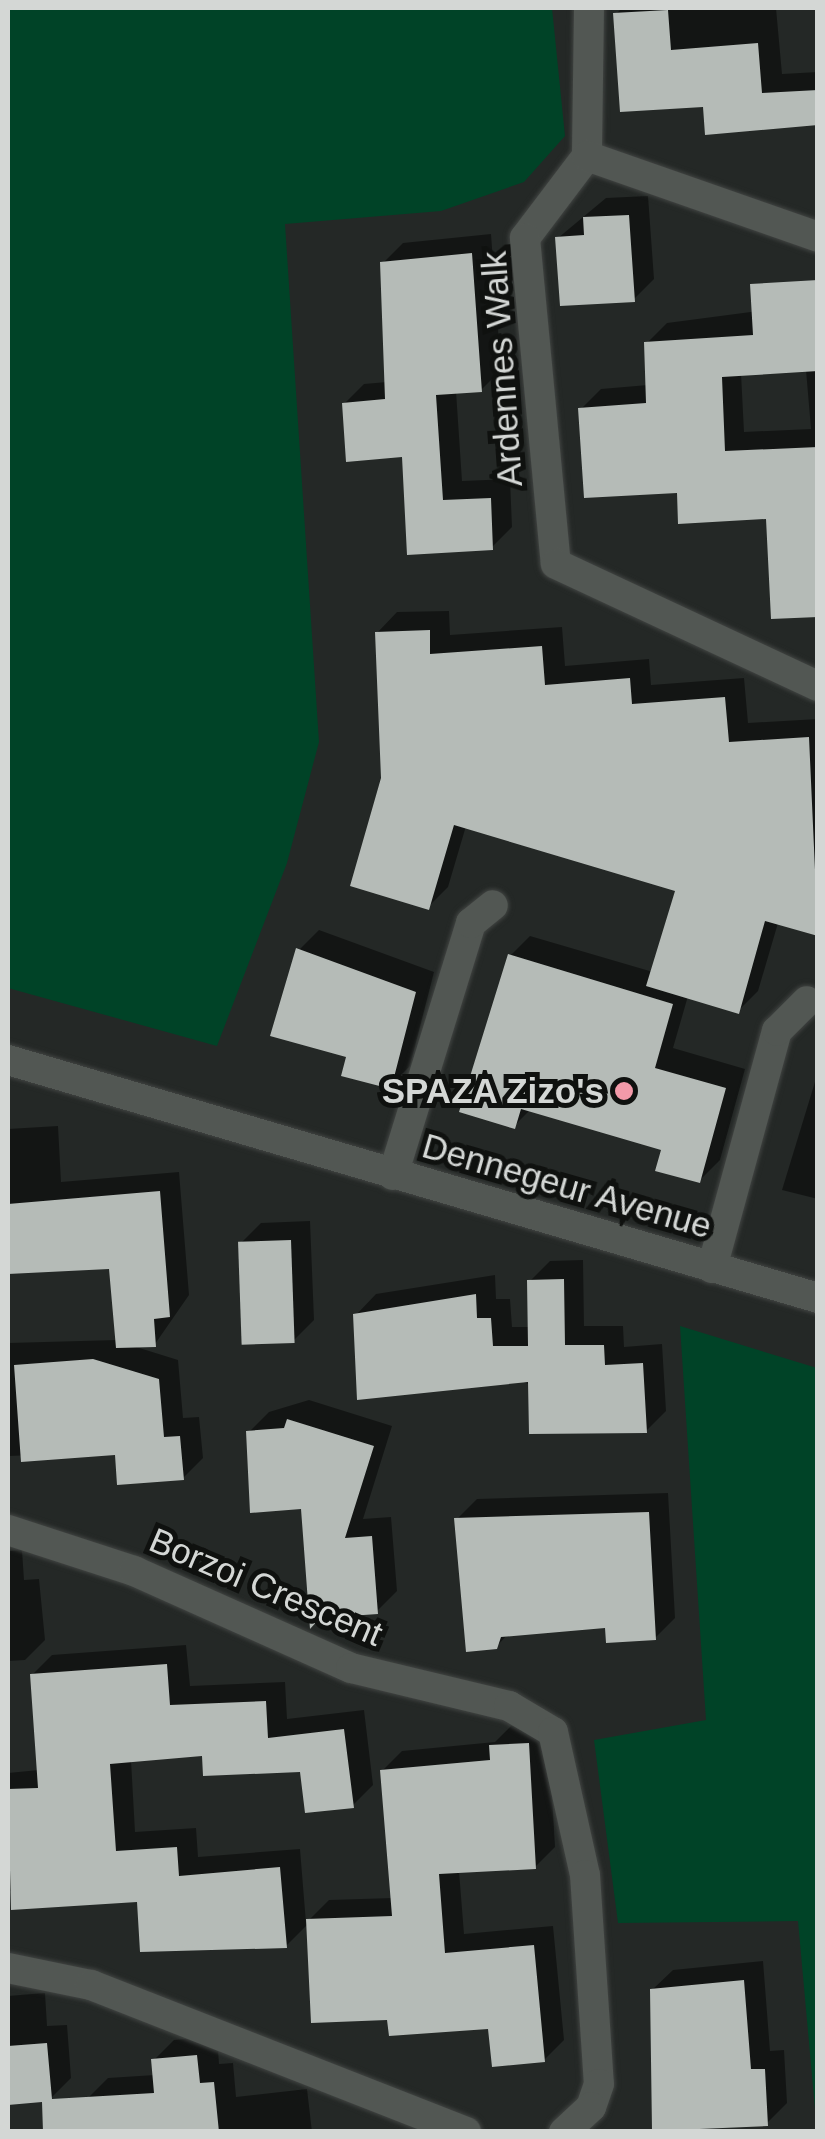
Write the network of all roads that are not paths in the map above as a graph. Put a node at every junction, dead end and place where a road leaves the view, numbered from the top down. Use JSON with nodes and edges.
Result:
{"nodes":[{"id":1,"x":589,"y":8,"type":"edge"},
{"id":2,"x":587,"y":156,"type":"junction"},
{"id":3,"x":818,"y":237,"type":"edge"},
{"id":4,"x":818,"y":686,"type":"edge"},
{"id":5,"x":493,"y":906,"type":"dead end"},
{"id":6,"x":807,"y":1001,"type":"dead end"},
{"id":7,"x":8,"y":1060,"type":"edge"},
{"id":8,"x":394,"y":1174,"type":"junction"},
{"id":9,"x":712,"y":1268,"type":"junction"},
{"id":10,"x":818,"y":1298,"type":"edge"},
{"id":11,"x":8,"y":1530,"type":"edge"},
{"id":12,"x":8,"y":1968,"type":"edge"},
{"id":13,"x":466,"y":2132,"type":"edge"},
{"id":14,"x":564,"y":2132,"type":"edge"}],
"edges":[{"from":1,"to":2,"type":"street"},
{"from":2,"to":3,"type":"street"},
{"from":2,"to":4,"type":"street","name":"Ardennes Walk"},
{"from":5,"to":8,"type":"street"},
{"from":6,"to":9,"type":"street"},
{"from":7,"to":8,"type":"street","name":"Dennegeur Avenue"},
{"from":8,"to":9,"type":"street","name":"Dennegeur Avenue"},
{"from":9,"to":10,"type":"street","name":"Dennegeur Avenue"},
{"from":11,"to":14,"type":"street","name":"Borzoi Crescent"},
{"from":12,"to":13,"type":"street"}]}
